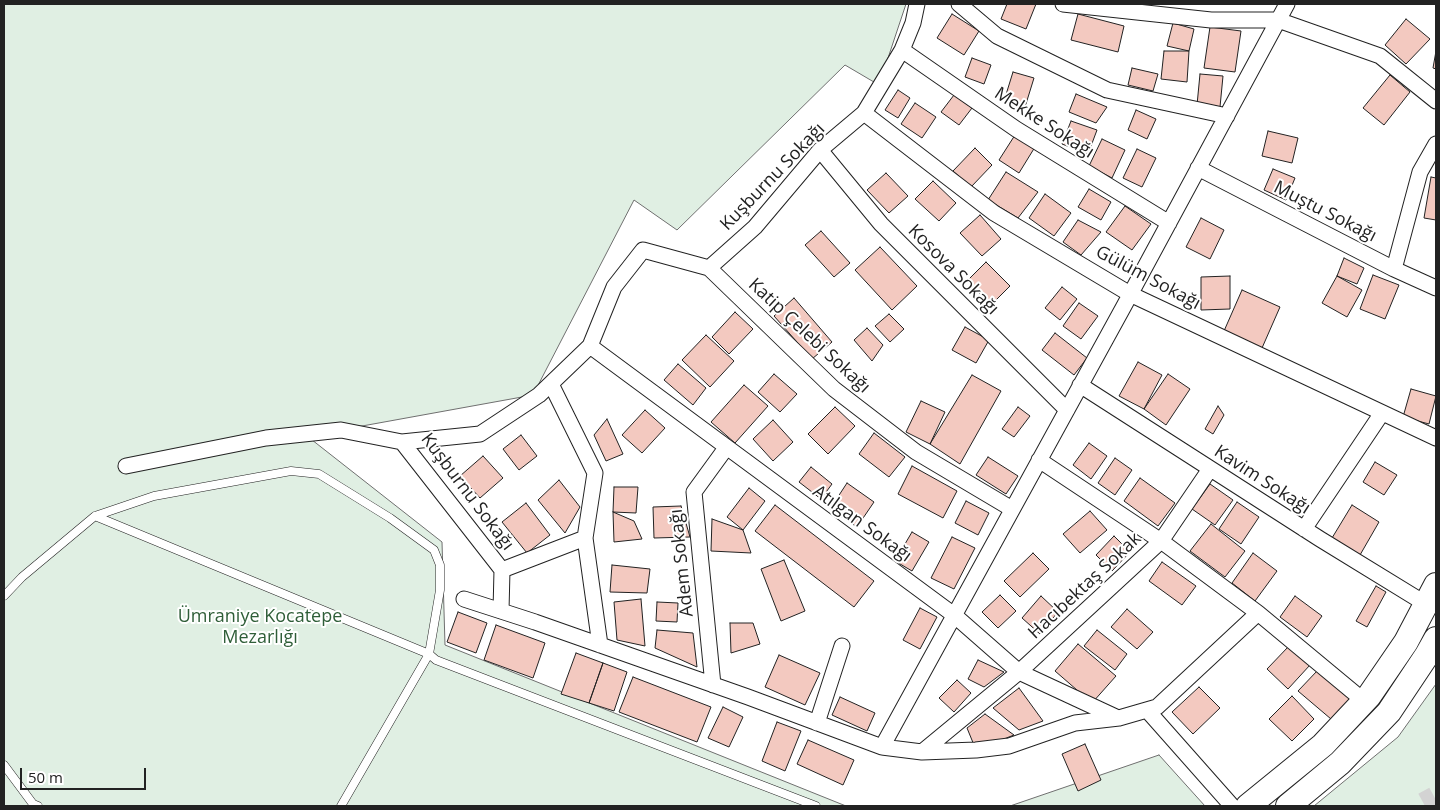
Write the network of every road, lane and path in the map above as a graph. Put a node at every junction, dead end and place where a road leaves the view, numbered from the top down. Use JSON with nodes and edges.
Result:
{"nodes":[{"id":1,"x":917,"y":4,"type":"edge"},
{"id":2,"x":959,"y":4,"type":"edge"},
{"id":3,"x":1063,"y":4,"type":"edge"},
{"id":4,"x":1287,"y":4,"type":"edge"},
{"id":5,"x":1278,"y":20,"type":"junction"},
{"id":6,"x":902,"y":50,"type":"junction"},
{"id":7,"x":1436,"y":101,"type":"edge"},
{"id":8,"x":864,"y":113,"type":"junction"},
{"id":9,"x":1227,"y":116,"type":"junction"},
{"id":10,"x":1436,"y":144,"type":"edge"},
{"id":11,"x":820,"y":150,"type":"junction"},
{"id":12,"x":1198,"y":168,"type":"junction"},
{"id":13,"x":1169,"y":223,"type":"junction"},
{"id":14,"x":708,"y":268,"type":"junction"},
{"id":15,"x":1394,"y":269,"type":"junction"},
{"id":16,"x":1436,"y":288,"type":"edge"},
{"id":17,"x":1130,"y":294,"type":"junction"},
{"id":18,"x":590,"y":346,"type":"junction"},
{"id":19,"x":551,"y":384,"type":"junction"},
{"id":20,"x":1080,"y":385,"type":"junction"},
{"id":21,"x":1067,"y":410,"type":"junction"},
{"id":22,"x":1382,"y":412,"type":"junction"},
{"id":23,"x":1436,"y":438,"type":"edge"},
{"id":24,"x":402,"y":442,"type":"junction"},
{"id":25,"x":726,"y":448,"type":"junction"},
{"id":26,"x":1039,"y":460,"type":"junction"},
{"id":27,"x":126,"y":466,"type":"dead end"},
{"id":28,"x":1210,"y":469,"type":"junction"},
{"id":29,"x":1012,"y":509,"type":"junction"},
{"id":30,"x":95,"y":516,"type":"junction"},
{"id":31,"x":1304,"y":529,"type":"junction"},
{"id":32,"x":585,"y":538,"type":"junction"},
{"id":33,"x":1161,"y":541,"type":"junction"},
{"id":34,"x":502,"y":570,"type":"junction"},
{"id":35,"x":1431,"y":594,"type":"edge"},
{"id":36,"x":4,"y":596,"type":"edge"},
{"id":37,"x":464,"y":599,"type":"dead end"},
{"id":38,"x":501,"y":611,"type":"junction"},
{"id":39,"x":1258,"y":613,"type":"junction"},
{"id":40,"x":954,"y":614,"type":"junction"},
{"id":41,"x":1436,"y":639,"type":"edge"},
{"id":42,"x":600,"y":645,"type":"junction"},
{"id":43,"x":842,"y":646,"type":"dead end"},
{"id":44,"x":429,"y":654,"type":"junction"},
{"id":45,"x":1019,"y":672,"type":"junction"},
{"id":46,"x":713,"y":685,"type":"junction"},
{"id":47,"x":1364,"y":701,"type":"junction"},
{"id":48,"x":1147,"y":710,"type":"junction"},
{"id":49,"x":1119,"y":718,"type":"junction"},
{"id":50,"x":817,"y":723,"type":"junction"},
{"id":51,"x":882,"y":747,"type":"junction"},
{"id":52,"x":922,"y":752,"type":"junction"},
{"id":53,"x":4,"y":765,"type":"edge"},
{"id":54,"x":38,"y":806,"type":"edge"},
{"id":55,"x":340,"y":806,"type":"edge"},
{"id":56,"x":816,"y":806,"type":"edge"},
{"id":57,"x":1232,"y":806,"type":"edge"},
{"id":58,"x":1248,"y":806,"type":"edge"},
{"id":59,"x":1288,"y":806,"type":"edge"}],
"edges":[{"from":1,"to":6,"type":"street","name":"Kuşburnu Sokağı"},
{"from":2,"to":9,"type":"street"},
{"from":3,"to":5,"type":"street"},
{"from":4,"to":5,"type":"street"},
{"from":5,"to":7,"type":"street"},
{"from":5,"to":9,"type":"street"},
{"from":6,"to":8,"type":"street","name":"Kuşburnu Sokağı"},
{"from":6,"to":13,"type":"street","name":"Mekke Sokağı"},
{"from":8,"to":11,"type":"street","name":"Kuşburnu Sokağı"},
{"from":8,"to":17,"type":"street","name":"Gülüm Sokağı"},
{"from":9,"to":12,"type":"street"},
{"from":10,"to":15,"type":"street"},
{"from":11,"to":14,"type":"street","name":"Kuşburnu Sokağı"},
{"from":11,"to":21,"type":"street","name":"Kosova Sokağı"},
{"from":12,"to":13,"type":"street"},
{"from":12,"to":15,"type":"street","name":"Muştu Sokağı"},
{"from":13,"to":17,"type":"street"},
{"from":14,"to":18,"type":"street","name":"Kuşburnu Sokağı"},
{"from":14,"to":29,"type":"street","name":"Katip Çelebi Sokağı"},
{"from":15,"to":16,"type":"street","name":"Muştu Sokağı"},
{"from":17,"to":20,"type":"street"},
{"from":17,"to":22,"type":"street","name":"Gülüm Sokağı"},
{"from":18,"to":19,"type":"street","name":"Kuşburnu Sokağı"},
{"from":18,"to":25,"type":"street","name":"Atılgan Sokağı"},
{"from":19,"to":24,"type":"street","name":"Kuşburnu Sokağı"},
{"from":19,"to":32,"type":"street"},
{"from":20,"to":21,"type":"street"},
{"from":20,"to":28,"type":"street","name":"Kavim Sokağı"},
{"from":21,"to":26,"type":"street"},
{"from":22,"to":23,"type":"street","name":"Gülüm Sokağı"},
{"from":22,"to":31,"type":"street"},
{"from":24,"to":27,"type":"street"},
{"from":24,"to":34,"type":"street","name":"Kuşburnu Sokağı"},
{"from":25,"to":40,"type":"street","name":"Atılgan Sokağı"},
{"from":25,"to":46,"type":"street","name":"Adem Sokağı"},
{"from":26,"to":29,"type":"street"},
{"from":26,"to":33,"type":"street","name":"Hacıbektaş Sokak"},
{"from":28,"to":31,"type":"street","name":"Kavim Sokağı"},
{"from":28,"to":33,"type":"street"},
{"from":29,"to":40,"type":"street"},
{"from":30,"to":36,"type":"lane"},
{"from":30,"to":44,"type":"lane"},
{"from":30,"to":44,"type":"lane"},
{"from":31,"to":35,"type":"street","name":"Kavim Sokağı"},
{"from":32,"to":34,"type":"street"},
{"from":32,"to":42,"type":"street"},
{"from":33,"to":39,"type":"street"},
{"from":33,"to":45,"type":"street","name":"Hacıbektaş Sokak"},
{"from":34,"to":38,"type":"street","name":"Kuşburnu Sokağı"},
{"from":35,"to":47,"type":"main road"},
{"from":37,"to":38,"type":"street"},
{"from":38,"to":42,"type":"street"},
{"from":39,"to":47,"type":"street"},
{"from":39,"to":48,"type":"street"},
{"from":40,"to":45,"type":"street","name":"Atılgan Sokağı"},
{"from":40,"to":51,"type":"street"},
{"from":41,"to":59,"type":"main road"},
{"from":42,"to":46,"type":"street"},
{"from":43,"to":50,"type":"street"},
{"from":44,"to":55,"type":"lane"},
{"from":44,"to":56,"type":"lane"},
{"from":45,"to":49,"type":"street","name":"Atılgan Sokağı"},
{"from":45,"to":52,"type":"street","name":"Hacıbektaş Sokak"},
{"from":46,"to":50,"type":"street"},
{"from":47,"to":58,"type":"main road"},
{"from":48,"to":49,"type":"street"},
{"from":48,"to":57,"type":"street"},
{"from":49,"to":52,"type":"street"},
{"from":50,"to":51,"type":"street"},
{"from":51,"to":52,"type":"street"},
{"from":53,"to":54,"type":"lane"}]}
